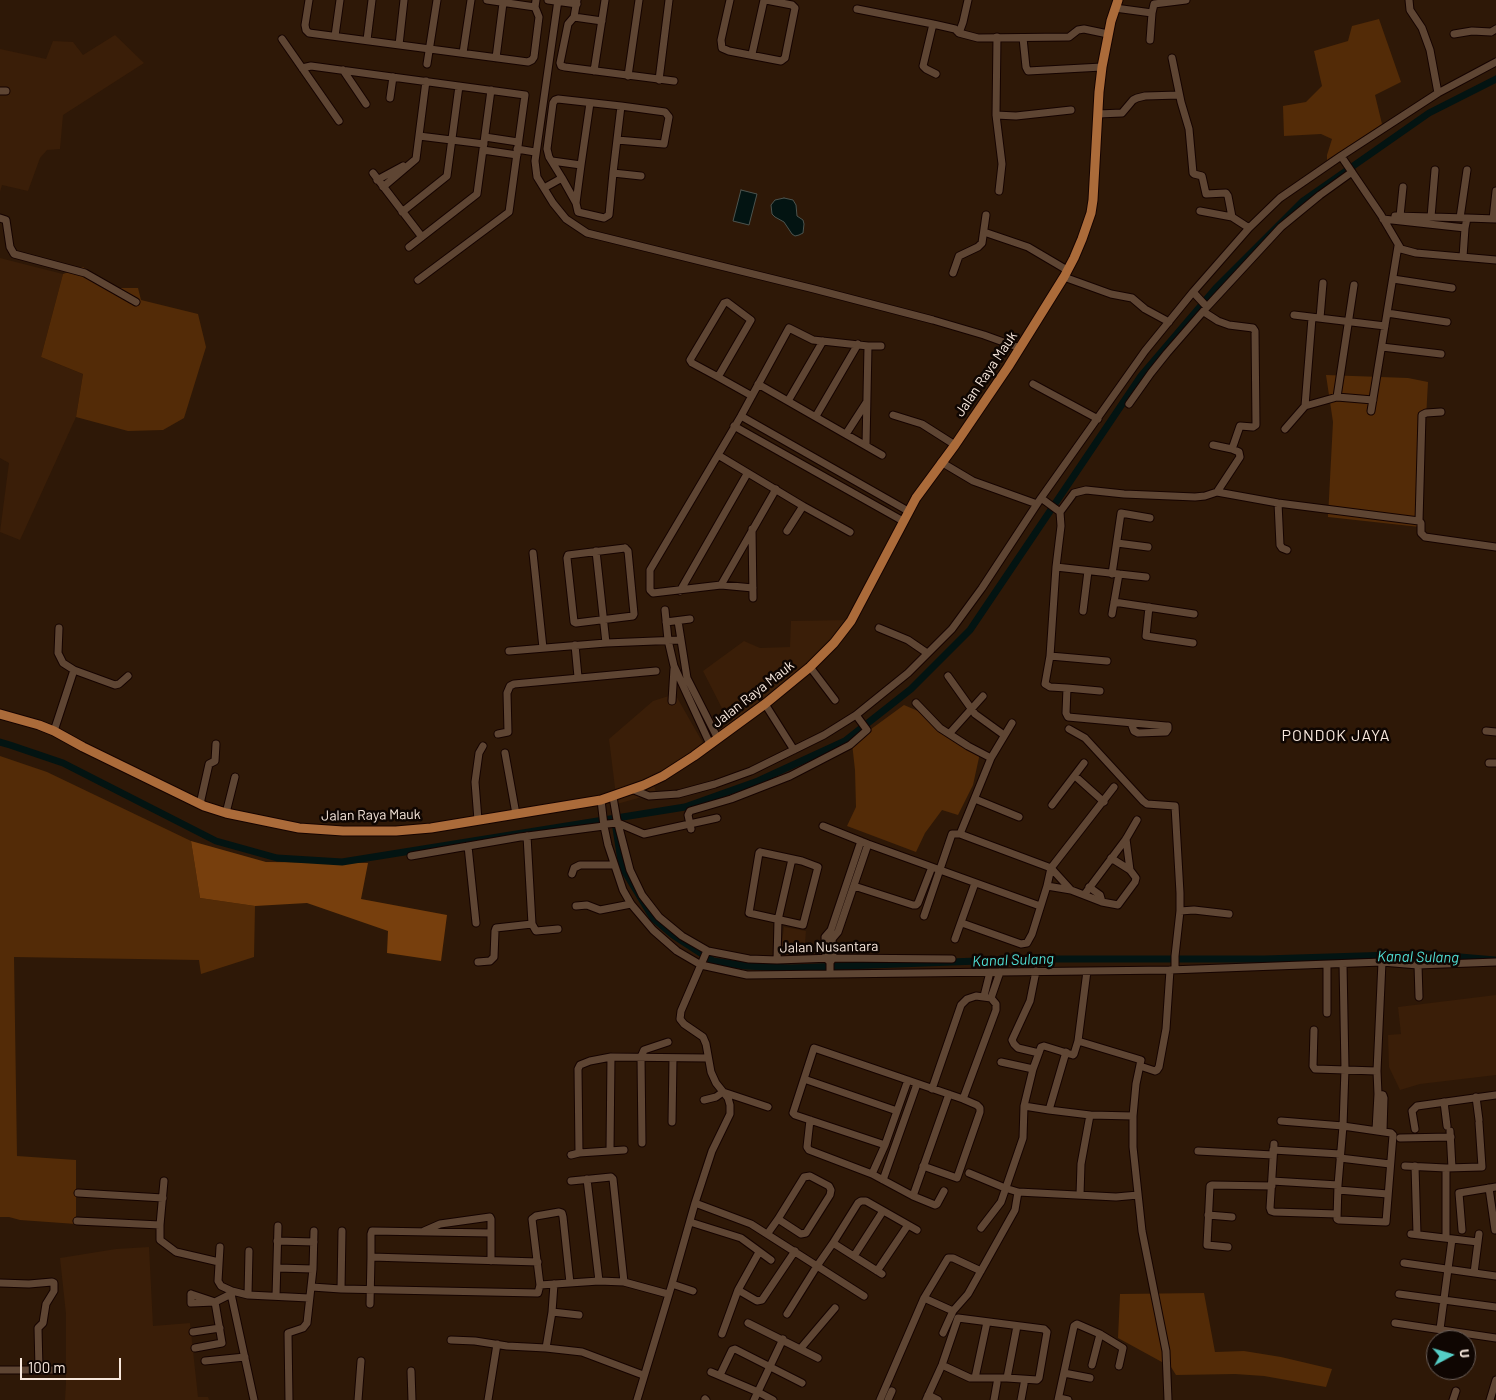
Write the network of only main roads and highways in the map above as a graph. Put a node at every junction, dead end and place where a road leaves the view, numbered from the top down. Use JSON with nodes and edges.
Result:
{"nodes":[{"id":1,"x":1117,"y":4,"type":"edge"},
{"id":2,"x":0,"y":714,"type":"edge"}],
"edges":[{"from":1,"to":2,"type":"main road","name":"Jalan Raya Mauk"}]}
